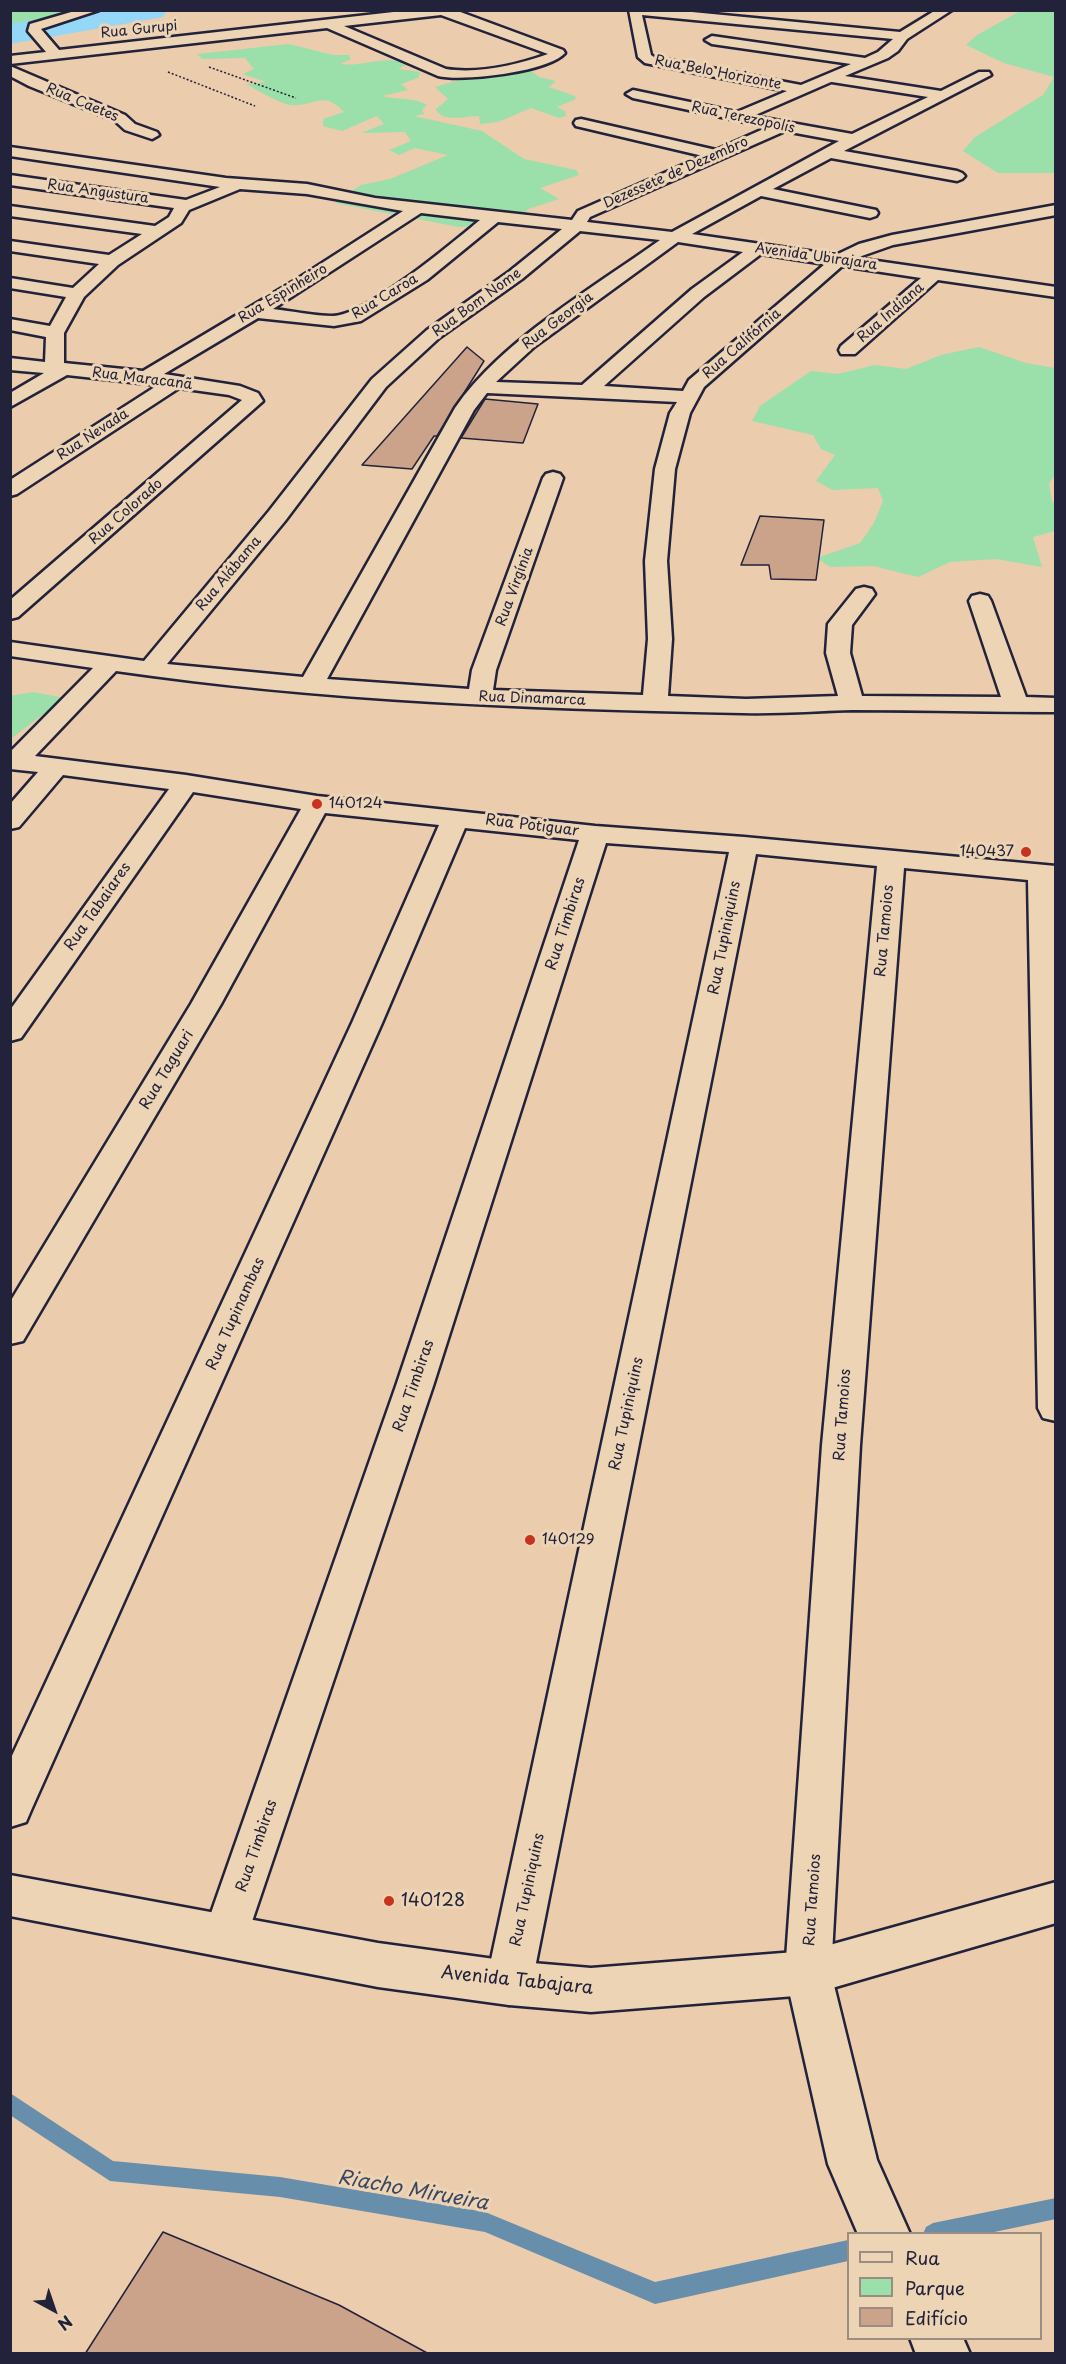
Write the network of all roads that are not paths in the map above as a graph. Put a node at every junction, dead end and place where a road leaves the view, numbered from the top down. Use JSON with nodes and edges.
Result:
{"nodes":[{"id":1,"x":93,"y":10,"type":"edge"},
{"id":2,"x":449,"y":10,"type":"edge"},
{"id":3,"x":443,"y":11,"type":"edge"},
{"id":4,"x":635,"y":11,"type":"edge"},
{"id":5,"x":411,"y":12,"type":"edge"},
{"id":6,"x":921,"y":13,"type":"dead end"},
{"id":7,"x":943,"y":13,"type":"edge"},
{"id":8,"x":327,"y":23,"type":"junction"},
{"id":9,"x":902,"y":36,"type":"junction"},
{"id":10,"x":696,"y":39,"type":"dead end"},
{"id":11,"x":55,"y":54,"type":"junction"},
{"id":12,"x":10,"y":60,"type":"edge"},
{"id":13,"x":868,"y":62,"type":"junction"},
{"id":14,"x":10,"y":70,"type":"edge"},
{"id":15,"x":984,"y":75,"type":"dead end"},
{"id":16,"x":832,"y":78,"type":"junction"},
{"id":17,"x":805,"y":90,"type":"junction"},
{"id":18,"x":633,"y":94,"type":"dead end"},
{"id":19,"x":941,"y":95,"type":"junction"},
{"id":20,"x":740,"y":116,"type":"junction"},
{"id":21,"x":581,"y":123,"type":"dead end"},
{"id":22,"x":781,"y":127,"type":"junction"},
{"id":23,"x":152,"y":135,"type":"dead end"},
{"id":24,"x":855,"y":140,"type":"junction"},
{"id":25,"x":10,"y":151,"type":"edge"},
{"id":26,"x":831,"y":153,"type":"junction"},
{"id":27,"x":718,"y":155,"type":"junction"},
{"id":28,"x":957,"y":176,"type":"dead end"},
{"id":29,"x":10,"y":180,"type":"edge"},
{"id":30,"x":238,"y":184,"type":"junction"},
{"id":31,"x":757,"y":191,"type":"junction"},
{"id":32,"x":186,"y":205,"type":"junction"},
{"id":33,"x":418,"y":208,"type":"junction"},
{"id":34,"x":1056,"y":210,"type":"edge"},
{"id":35,"x":10,"y":211,"type":"edge"},
{"id":36,"x":870,"y":213,"type":"dead end"},
{"id":37,"x":495,"y":216,"type":"junction"},
{"id":38,"x":577,"y":225,"type":"junction"},
{"id":39,"x":157,"y":231,"type":"junction"},
{"id":40,"x":675,"y":237,"type":"junction"},
{"id":41,"x":10,"y":246,"type":"edge"},
{"id":42,"x":758,"y":249,"type":"junction"},
{"id":43,"x":112,"y":261,"type":"junction"},
{"id":44,"x":838,"y":261,"type":"junction"},
{"id":45,"x":934,"y":275,"type":"junction"},
{"id":46,"x":10,"y":283,"type":"edge"},
{"id":47,"x":1056,"y":292,"type":"edge"},
{"id":48,"x":77,"y":294,"type":"junction"},
{"id":49,"x":255,"y":312,"type":"junction"},
{"id":50,"x":10,"y":324,"type":"edge"},
{"id":51,"x":54,"y":333,"type":"junction"},
{"id":52,"x":848,"y":350,"type":"dead end"},
{"id":53,"x":10,"y":364,"type":"edge"},
{"id":54,"x":58,"y":370,"type":"junction"},
{"id":55,"x":146,"y":377,"type":"junction"},
{"id":56,"x":175,"y":382,"type":"junction"},
{"id":57,"x":482,"y":387,"type":"junction"},
{"id":58,"x":587,"y":391,"type":"junction"},
{"id":59,"x":689,"y":397,"type":"junction"},
{"id":60,"x":10,"y":401,"type":"edge"},
{"id":61,"x":242,"y":412,"type":"joint"},
{"id":62,"x":304,"y":477,"type":"joint"},
{"id":63,"x":553,"y":478,"type":"dead end"},
{"id":64,"x":10,"y":489,"type":"edge"},
{"id":65,"x":864,"y":594,"type":"dead end"},
{"id":66,"x":980,"y":601,"type":"dead end"},
{"id":67,"x":10,"y":612,"type":"edge"},
{"id":68,"x":10,"y":649,"type":"edge"},
{"id":69,"x":111,"y":663,"type":"junction"},
{"id":70,"x":151,"y":668,"type":"junction"},
{"id":71,"x":311,"y":685,"type":"junction"},
{"id":72,"x":480,"y":697,"type":"junction"},
{"id":73,"x":852,"y":703,"type":"junction"},
{"id":74,"x":655,"y":704,"type":"junction"},
{"id":75,"x":1016,"y":704,"type":"junction"},
{"id":76,"x":1056,"y":705,"type":"edge"},
{"id":77,"x":13,"y":761,"type":"edge"},
{"id":78,"x":54,"y":768,"type":"junction"},
{"id":79,"x":186,"y":783,"type":"junction"},
{"id":80,"x":317,"y":804,"type":"junction"},
{"id":81,"x":456,"y":818,"type":"junction"},
{"id":82,"x":10,"y":821,"type":"edge"},
{"id":83,"x":595,"y":834,"type":"junction"},
{"id":84,"x":744,"y":845,"type":"junction"},
{"id":85,"x":891,"y":858,"type":"junction"},
{"id":86,"x":1048,"y":873,"type":"edge"},
{"id":87,"x":10,"y":1032,"type":"edge"},
{"id":88,"x":10,"y":1332,"type":"edge"},
{"id":89,"x":1056,"y":1408,"type":"edge"},
{"id":90,"x":10,"y":1808,"type":"edge"},
{"id":91,"x":10,"y":1895,"type":"edge"},
{"id":92,"x":1056,"y":1902,"type":"edge"},
{"id":93,"x":226,"y":1936,"type":"junction"},
{"id":94,"x":808,"y":1973,"type":"junction"},
{"id":95,"x":509,"y":1983,"type":"junction"},
{"id":96,"x":883,"y":2229,"type":"edge"},
{"id":97,"x":937,"y":2340,"type":"edge"},
{"id":98,"x":943,"y":2354,"type":"edge"}],
"edges":[{"from":1,"to":11,"type":"street"},
{"from":2,"to":3,"type":"street","name":"Rua Gurupi"},
{"from":3,"to":5,"type":"street","name":"Rua Gurupi"},
{"from":3,"to":8,"type":"street"},
{"from":4,"to":9,"type":"street"},
{"from":4,"to":17,"type":"street","name":"Rua Belo Horizonte"},
{"from":5,"to":8,"type":"street","name":"Rua Gurupi"},
{"from":6,"to":7,"type":"street"},
{"from":7,"to":9,"type":"street"},
{"from":8,"to":11,"type":"street","name":"Rua Gurupi"},
{"from":9,"to":13,"type":"street"},
{"from":10,"to":13,"type":"street"},
{"from":11,"to":12,"type":"street","name":"Rua Gurupi"},
{"from":13,"to":16,"type":"street"},
{"from":14,"to":23,"type":"street","name":"Rua Caetes"},
{"from":15,"to":19,"type":"street","name":"Rua Georgia"},
{"from":16,"to":17,"type":"street"},
{"from":16,"to":19,"type":"street"},
{"from":17,"to":20,"type":"street"},
{"from":18,"to":20,"type":"street","name":"Rua Terezopolis"},
{"from":19,"to":24,"type":"street","name":"Rua Georgia"},
{"from":20,"to":22,"type":"street","name":"Rua Terezopolis"},
{"from":21,"to":27,"type":"street"},
{"from":22,"to":24,"type":"street","name":"Rua Terezopolis"},
{"from":22,"to":27,"type":"street","name":"Dezessete de Dezembro"},
{"from":24,"to":26,"type":"street","name":"Rua Georgia"},
{"from":25,"to":30,"type":"street","name":"Avenida Ubirajara"},
{"from":26,"to":28,"type":"street"},
{"from":26,"to":31,"type":"street","name":"Rua Georgia"},
{"from":27,"to":38,"type":"street","name":"Dezessete de Dezembro"},
{"from":29,"to":32,"type":"street","name":"Rua Angustura"},
{"from":30,"to":32,"type":"street"},
{"from":30,"to":33,"type":"street","name":"Avenida Ubirajara"},
{"from":31,"to":36,"type":"street"},
{"from":31,"to":40,"type":"street","name":"Rua Georgia"},
{"from":32,"to":39,"type":"street"},
{"from":33,"to":37,"type":"street","name":"Avenida Ubirajara"},
{"from":33,"to":49,"type":"street","name":"Rua Espinheiro"},
{"from":34,"to":44,"type":"street","name":"Rua Califórnia"},
{"from":35,"to":39,"type":"street","name":"Rua Angustura"},
{"from":37,"to":38,"type":"street","name":"Avenida Ubirajara"},
{"from":37,"to":49,"type":"street","name":"Rua Caroa"},
{"from":38,"to":40,"type":"street","name":"Avenida Ubirajara"},
{"from":38,"to":62,"type":"street","name":"Rua Bom Nome"},
{"from":39,"to":43,"type":"street"},
{"from":40,"to":42,"type":"street","name":"Avenida Ubirajara"},
{"from":40,"to":57,"type":"street","name":"Rua Georgia"},
{"from":41,"to":43,"type":"street"},
{"from":42,"to":44,"type":"street","name":"Avenida Ubirajara"},
{"from":42,"to":58,"type":"street"},
{"from":43,"to":48,"type":"street"},
{"from":44,"to":45,"type":"street","name":"Avenida Ubirajara"},
{"from":44,"to":59,"type":"street","name":"Rua Califórnia"},
{"from":45,"to":47,"type":"street","name":"Avenida Ubirajara"},
{"from":45,"to":52,"type":"street","name":"Rua Indiana"},
{"from":46,"to":48,"type":"street"},
{"from":48,"to":51,"type":"street"},
{"from":49,"to":55,"type":"street","name":"Rua Espinheiro"},
{"from":50,"to":51,"type":"street"},
{"from":51,"to":54,"type":"street"},
{"from":53,"to":54,"type":"street","name":"Rua Maracanã"},
{"from":54,"to":55,"type":"street","name":"Rua Maracanã"},
{"from":54,"to":60,"type":"street"},
{"from":55,"to":56,"type":"street","name":"Rua Maracanã"},
{"from":56,"to":61,"type":"street","name":"Rua Maracanã"},
{"from":56,"to":64,"type":"street","name":"Rua Nevada"},
{"from":57,"to":58,"type":"street"},
{"from":57,"to":71,"type":"street","name":"Rua Georgia"},
{"from":58,"to":59,"type":"street"},
{"from":59,"to":74,"type":"street","name":"Rua Califórnia"},
{"from":61,"to":67,"type":"street","name":"Rua Colorado"},
{"from":62,"to":70,"type":"street","name":"Rua Alábama"},
{"from":63,"to":72,"type":"street","name":"Rua Virgínia"},
{"from":65,"to":73,"type":"street"},
{"from":66,"to":75,"type":"street"},
{"from":68,"to":69,"type":"street","name":"Rua Dinamarca"},
{"from":69,"to":70,"type":"street","name":"Rua Dinamarca"},
{"from":69,"to":77,"type":"street"},
{"from":70,"to":71,"type":"street","name":"Rua Dinamarca"},
{"from":71,"to":72,"type":"street","name":"Rua Dinamarca"},
{"from":72,"to":74,"type":"street","name":"Rua Dinamarca"},
{"from":73,"to":74,"type":"street","name":"Rua Dinamarca"},
{"from":73,"to":75,"type":"street","name":"Rua Dinamarca"},
{"from":75,"to":76,"type":"street","name":"Rua Dinamarca"},
{"from":77,"to":78,"type":"street","name":"Rua Potiguar"},
{"from":78,"to":79,"type":"street","name":"Rua Potiguar"},
{"from":78,"to":82,"type":"street"},
{"from":79,"to":80,"type":"street","name":"Rua Potiguar"},
{"from":79,"to":87,"type":"street","name":"Rua Tabaiares"},
{"from":80,"to":81,"type":"street","name":"Rua Potiguar"},
{"from":80,"to":88,"type":"street","name":"Rua Taguari"},
{"from":81,"to":83,"type":"street","name":"Rua Potiguar"},
{"from":81,"to":90,"type":"street","name":"Rua Tupinambas"},
{"from":83,"to":84,"type":"street","name":"Rua Potiguar"},
{"from":83,"to":93,"type":"street","name":"Rua Timbiras"},
{"from":84,"to":85,"type":"street","name":"Rua Potiguar"},
{"from":84,"to":95,"type":"street","name":"Rua Tupiniquins"},
{"from":85,"to":86,"type":"street","name":"Rua Potiguar"},
{"from":85,"to":94,"type":"street","name":"Rua Tamoios"},
{"from":86,"to":89,"type":"street"},
{"from":91,"to":93,"type":"street","name":"Avenida Tabajara"},
{"from":92,"to":94,"type":"street","name":"Avenida Tabajara"},
{"from":93,"to":95,"type":"street","name":"Avenida Tabajara"},
{"from":94,"to":95,"type":"street","name":"Avenida Tabajara"},
{"from":94,"to":96,"type":"street","name":"Rua Tamoios"},
{"from":97,"to":98,"type":"street"}]}
